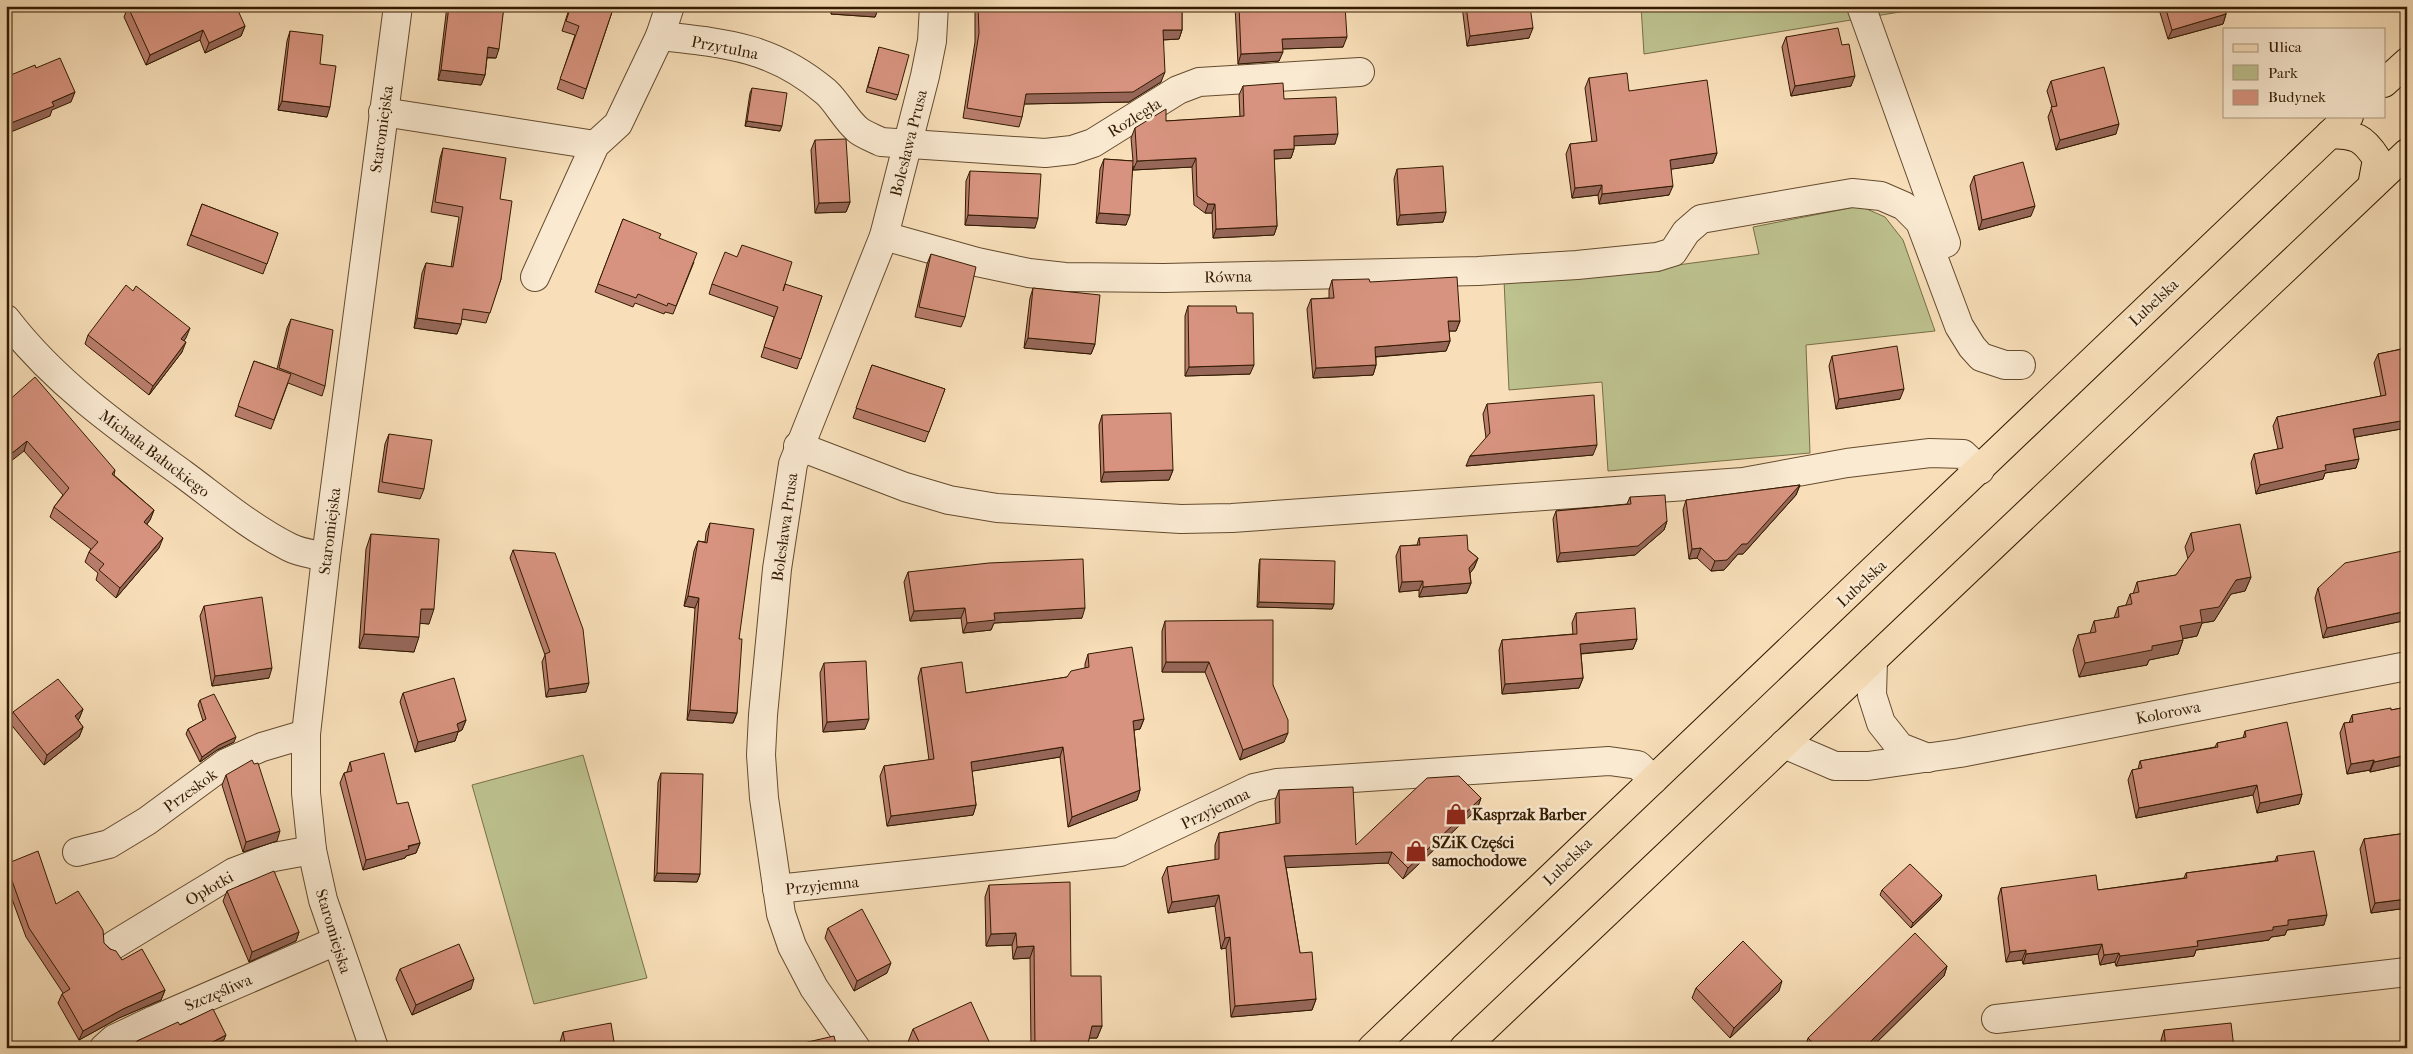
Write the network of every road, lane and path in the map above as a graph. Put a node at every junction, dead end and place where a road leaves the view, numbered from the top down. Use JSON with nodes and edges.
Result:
{"nodes":[{"id":1,"x":398,"y":6,"type":"edge"},
{"id":2,"x":670,"y":6,"type":"edge"},
{"id":3,"x":934,"y":6,"type":"edge"},
{"id":4,"x":1861,"y":6,"type":"edge"},
{"id":5,"x":660,"y":36,"type":"junction"},
{"id":6,"x":2407,"y":62,"type":"edge"},
{"id":7,"x":1360,"y":72,"type":"dead end"},
{"id":8,"x":2386,"y":81,"type":"edge"},
{"id":9,"x":383,"y":112,"type":"junction"},
{"id":10,"x":2340,"y":125,"type":"edge"},
{"id":11,"x":595,"y":145,"type":"junction"},
{"id":12,"x":908,"y":145,"type":"junction"},
{"id":13,"x":2407,"y":153,"type":"edge"},
{"id":14,"x":2372,"y":186,"type":"junction"},
{"id":15,"x":884,"y":236,"type":"junction"},
{"id":16,"x":535,"y":277,"type":"dead end"},
{"id":17,"x":6,"y":319,"type":"edge"},
{"id":18,"x":798,"y":446,"type":"junction"},
{"id":19,"x":1980,"y":470,"type":"junction"},
{"id":20,"x":326,"y":558,"type":"junction"},
{"id":21,"x":1873,"y":660,"type":"junction"},
{"id":22,"x":2407,"y":666,"type":"edge"},
{"id":23,"x":306,"y":734,"type":"junction"},
{"id":24,"x":1784,"y":744,"type":"junction"},
{"id":25,"x":1928,"y":758,"type":"junction"},
{"id":26,"x":1652,"y":780,"type":"junction"},
{"id":27,"x":312,"y":850,"type":"junction"},
{"id":28,"x":77,"y":852,"type":"dead end"},
{"id":29,"x":776,"y":890,"type":"junction"},
{"id":30,"x":336,"y":941,"type":"junction"},
{"id":31,"x":114,"y":945,"type":"dead end"},
{"id":32,"x":2407,"y":972,"type":"edge"},
{"id":33,"x":1996,"y":1019,"type":"dead end"},
{"id":34,"x":104,"y":1048,"type":"edge"},
{"id":35,"x":374,"y":1048,"type":"edge"},
{"id":36,"x":856,"y":1048,"type":"edge"},
{"id":37,"x":1372,"y":1048,"type":"edge"},
{"id":38,"x":1464,"y":1048,"type":"edge"}],
"edges":[{"from":1,"to":9,"type":"street","name":"Staromiejska"},
{"from":2,"to":5,"type":"street"},
{"from":3,"to":12,"type":"street","name":"Bolesława Prusa"},
{"from":4,"to":15,"type":"street","name":"Równa"},
{"from":5,"to":11,"type":"street"},
{"from":5,"to":12,"type":"street","name":"Przytulna"},
{"from":6,"to":8,"type":"main road"},
{"from":7,"to":12,"type":"street","name":"Rozległa"},
{"from":9,"to":11,"type":"street"},
{"from":9,"to":20,"type":"street","name":"Staromiejska"},
{"from":10,"to":14,"type":"main road"},
{"from":10,"to":19,"type":"main road","name":"Lubelska"},
{"from":11,"to":16,"type":"street"},
{"from":12,"to":15,"type":"street","name":"Bolesława Prusa"},
{"from":13,"to":14,"type":"main road"},
{"from":14,"to":21,"type":"main road"},
{"from":15,"to":18,"type":"street","name":"Bolesława Prusa"},
{"from":17,"to":20,"type":"street","name":"Michała Bałuckiego"},
{"from":18,"to":19,"type":"street"},
{"from":18,"to":29,"type":"street","name":"Bolesława Prusa"},
{"from":19,"to":26,"type":"main road","name":"Lubelska"},
{"from":20,"to":23,"type":"street","name":"Staromiejska"},
{"from":21,"to":24,"type":"main road"},
{"from":21,"to":25,"type":"street"},
{"from":22,"to":25,"type":"street","name":"Kolorowa"},
{"from":23,"to":27,"type":"street","name":"Staromiejska"},
{"from":23,"to":28,"type":"street","name":"Przeskok"},
{"from":24,"to":25,"type":"street","name":"Kolorowa"},
{"from":24,"to":38,"type":"main road"},
{"from":26,"to":29,"type":"street","name":"Przyjemna"},
{"from":26,"to":37,"type":"main road","name":"Lubelska"},
{"from":27,"to":30,"type":"street","name":"Staromiejska"},
{"from":27,"to":31,"type":"street","name":"Opłotki"},
{"from":29,"to":36,"type":"street","name":"Bolesława Prusa"},
{"from":30,"to":34,"type":"street","name":"Szczęśliwa"},
{"from":30,"to":35,"type":"street","name":"Staromiejska"},
{"from":32,"to":33,"type":"street"}]}
